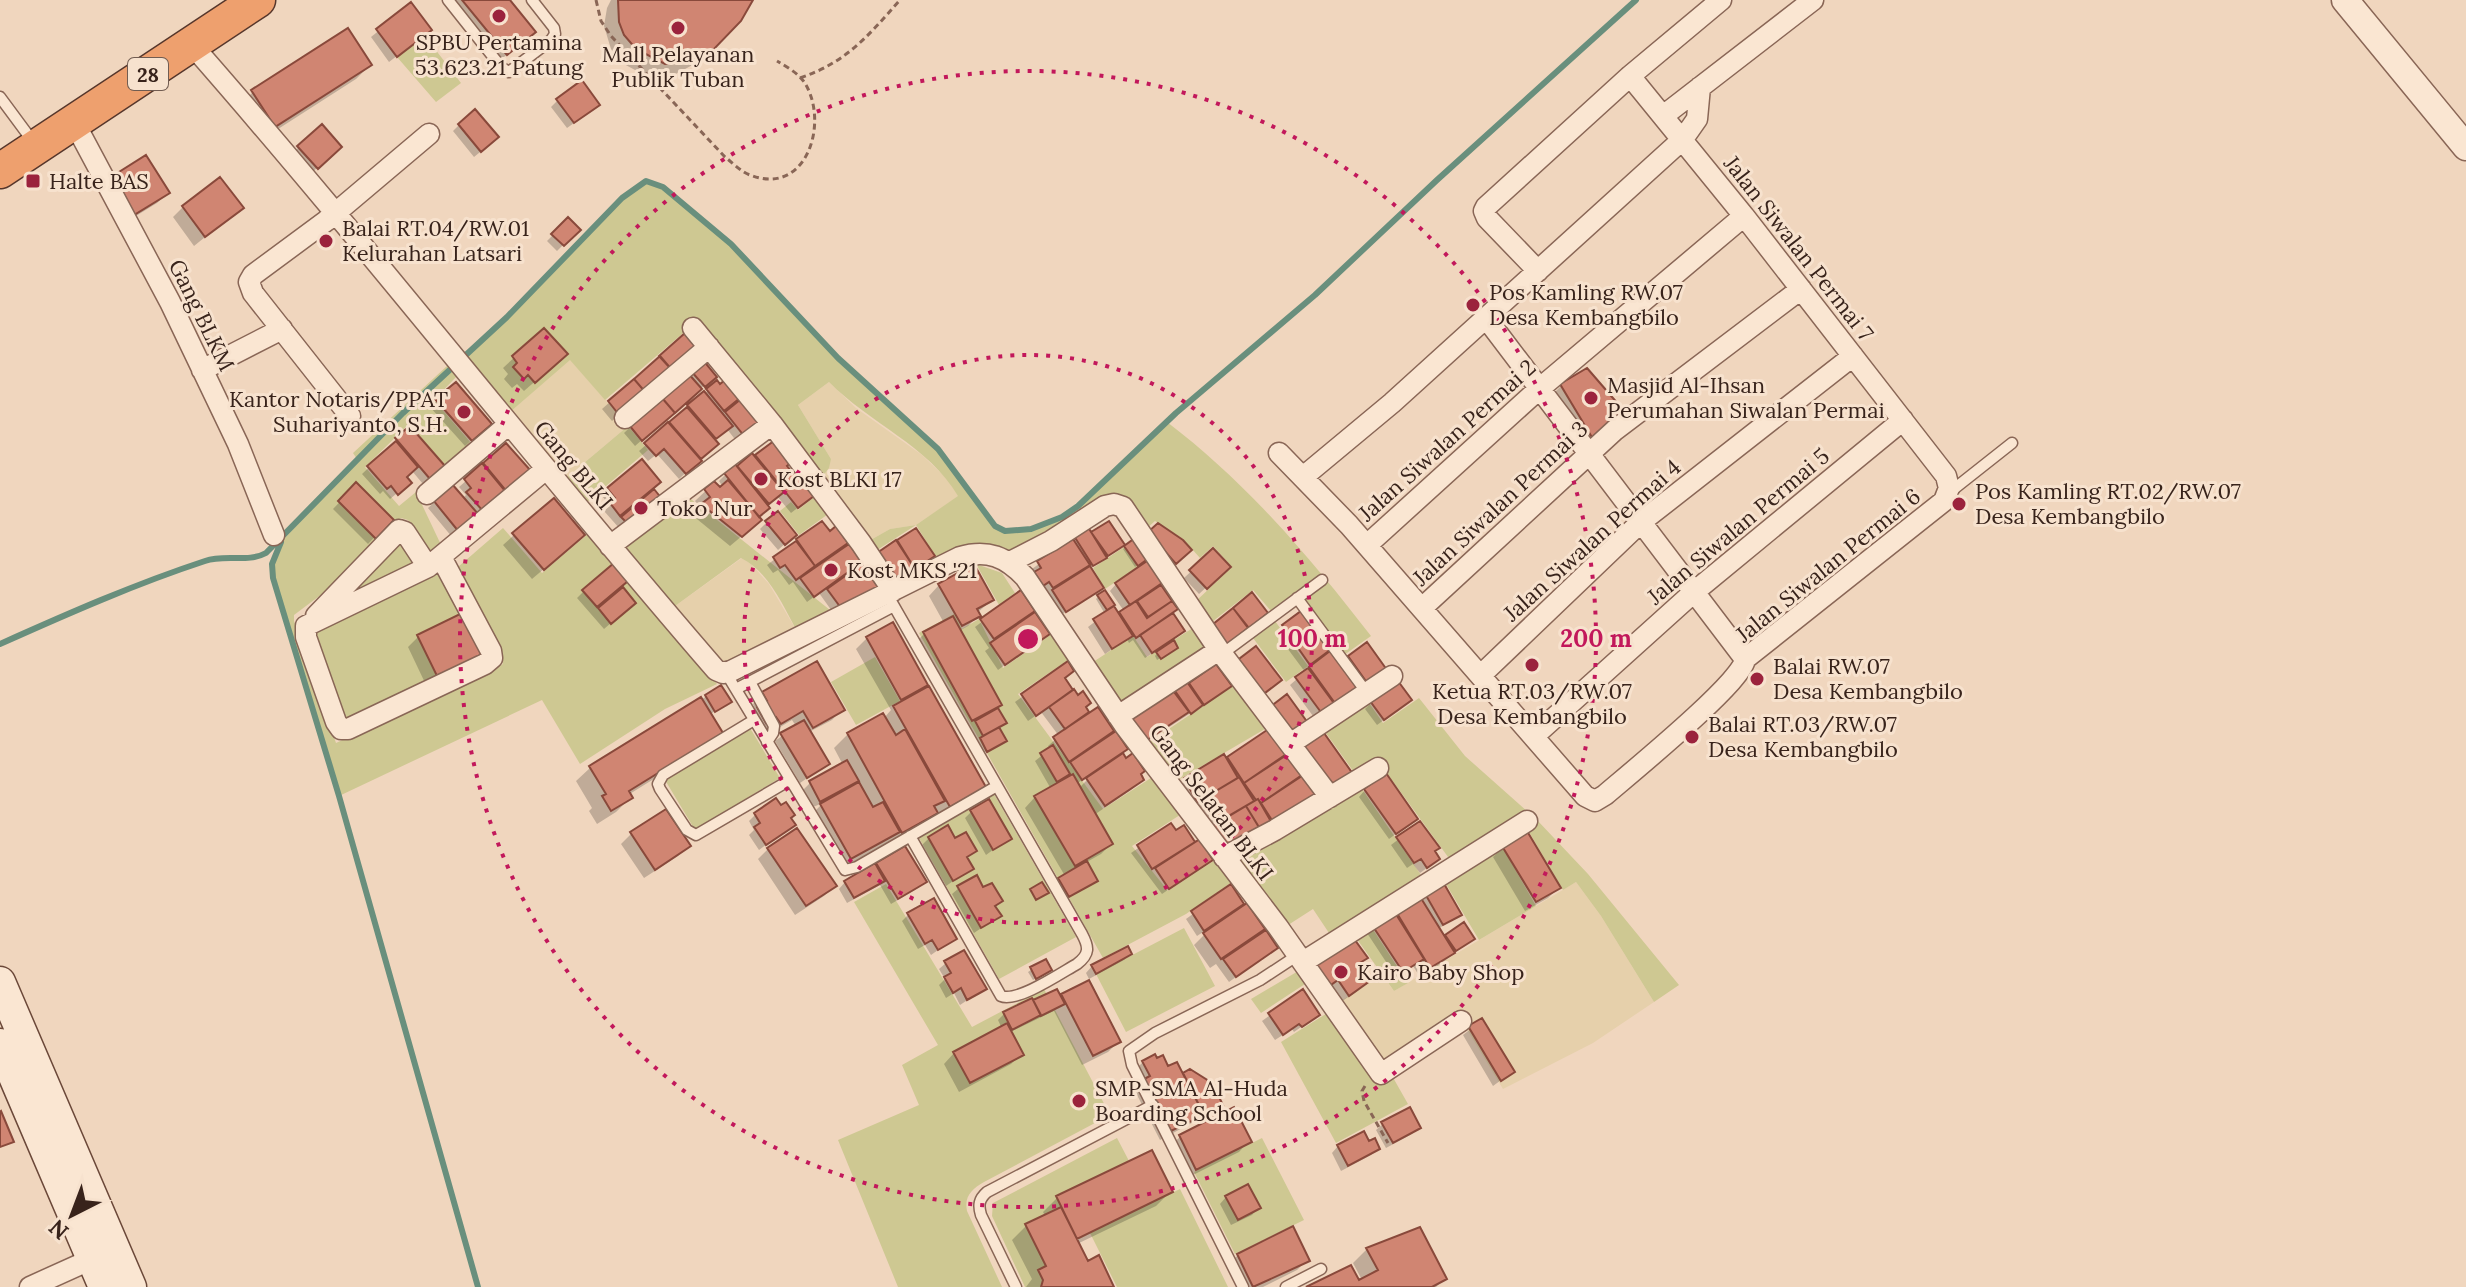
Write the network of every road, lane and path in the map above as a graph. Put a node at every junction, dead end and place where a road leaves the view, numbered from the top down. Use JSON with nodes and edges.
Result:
{"nodes":[{"id":1,"x":258,"y":0,"type":"edge"},
{"id":2,"x":448,"y":0,"type":"edge"},
{"id":3,"x":532,"y":0,"type":"edge"},
{"id":4,"x":596,"y":0,"type":"edge"},
{"id":5,"x":900,"y":0,"type":"edge"},
{"id":6,"x":1721,"y":0,"type":"edge"},
{"id":7,"x":1813,"y":0,"type":"edge"},
{"id":8,"x":2345,"y":0,"type":"edge"},
{"id":9,"x":192,"y":45,"type":"junction"},
{"id":10,"x":777,"y":61,"type":"dead end"},
{"id":11,"x":1630,"y":76,"type":"junction"},
{"id":12,"x":800,"y":78,"type":"junction"},
{"id":13,"x":1700,"y":87,"type":"junction"},
{"id":14,"x":0,"y":97,"type":"edge"},
{"id":15,"x":1663,"y":116,"type":"junction"},
{"id":16,"x":74,"y":122,"type":"junction"},
{"id":17,"x":429,"y":134,"type":"dead end"},
{"id":18,"x":1683,"y":139,"type":"junction"},
{"id":19,"x":37,"y":146,"type":"junction"},
{"id":20,"x":2466,"y":147,"type":"edge"},
{"id":21,"x":0,"y":171,"type":"edge"},
{"id":22,"x":336,"y":213,"type":"junction"},
{"id":23,"x":1744,"y":216,"type":"junction"},
{"id":24,"x":1538,"y":271,"type":"junction"},
{"id":25,"x":1801,"y":289,"type":"junction"},
{"id":26,"x":1486,"y":318,"type":"junction"},
{"id":27,"x":693,"y":328,"type":"dead end"},
{"id":28,"x":282,"y":329,"type":"junction"},
{"id":29,"x":709,"y":347,"type":"junction"},
{"id":30,"x":1853,"y":356,"type":"junction"},
{"id":31,"x":202,"y":370,"type":"junction"},
{"id":32,"x":1539,"y":389,"type":"junction"},
{"id":33,"x":350,"y":416,"type":"dead end"},
{"id":34,"x":625,"y":418,"type":"dead end"},
{"id":35,"x":1903,"y":420,"type":"junction"},
{"id":36,"x":509,"y":424,"type":"junction"},
{"id":37,"x":772,"y":424,"type":"junction"},
{"id":38,"x":2012,"y":443,"type":"dead end"},
{"id":39,"x":1279,"y":453,"type":"dead end"},
{"id":40,"x":1588,"y":453,"type":"junction"},
{"id":41,"x":546,"y":469,"type":"junction"},
{"id":42,"x":1303,"y":477,"type":"junction"},
{"id":43,"x":427,"y":494,"type":"dead end"},
{"id":44,"x":1949,"y":494,"type":"junction"},
{"id":45,"x":1641,"y":522,"type":"junction"},
{"id":46,"x":274,"y":535,"type":"dead end"},
{"id":47,"x":1367,"y":545,"type":"junction"},
{"id":48,"x":610,"y":546,"type":"junction"},
{"id":49,"x":1008,"y":561,"type":"junction"},
{"id":50,"x":434,"y":562,"type":"junction"},
{"id":51,"x":1322,"y":580,"type":"dead end"},
{"id":52,"x":1694,"y":592,"type":"junction"},
{"id":53,"x":891,"y":597,"type":"junction"},
{"id":54,"x":1297,"y":598,"type":"junction"},
{"id":55,"x":1422,"y":608,"type":"junction"},
{"id":56,"x":309,"y":624,"type":"junction"},
{"id":57,"x":1220,"y":652,"type":"junction"},
{"id":58,"x":1745,"y":659,"type":"junction"},
{"id":59,"x":1481,"y":675,"type":"junction"},
{"id":60,"x":1392,"y":676,"type":"dead end"},
{"id":61,"x":731,"y":681,"type":"junction"},
{"id":62,"x":750,"y":682,"type":"junction"},
{"id":63,"x":1367,"y":693,"type":"junction"},
{"id":64,"x":1118,"y":716,"type":"junction"},
{"id":65,"x":754,"y":720,"type":"junction"},
{"id":66,"x":1534,"y":736,"type":"junction"},
{"id":67,"x":767,"y":742,"type":"junction"},
{"id":68,"x":1290,"y":744,"type":"junction"},
{"id":69,"x":1378,"y":768,"type":"dead end"},
{"id":70,"x":790,"y":780,"type":"junction"},
{"id":71,"x":997,"y":786,"type":"junction"},
{"id":72,"x":1330,"y":797,"type":"junction"},
{"id":73,"x":1527,"y":821,"type":"dead end"},
{"id":74,"x":910,"y":836,"type":"junction"},
{"id":75,"x":1224,"y":857,"type":"junction"},
{"id":76,"x":1300,"y":958,"type":"junction"},
{"id":77,"x":0,"y":982,"type":"edge"},
{"id":78,"x":1461,"y":1021,"type":"dead end"},
{"id":79,"x":0,"y":1044,"type":"edge"},
{"id":80,"x":1381,"y":1074,"type":"junction"},
{"id":81,"x":1153,"y":1105,"type":"junction"},
{"id":82,"x":1388,"y":1143,"type":"dead end"},
{"id":83,"x":92,"y":1259,"type":"junction"},
{"id":84,"x":1321,"y":1269,"type":"dead end"},
{"id":85,"x":30,"y":1287,"type":"edge"},
{"id":86,"x":104,"y":1287,"type":"edge"},
{"id":87,"x":131,"y":1287,"type":"edge"},
{"id":88,"x":1016,"y":1287,"type":"edge"},
{"id":89,"x":1243,"y":1287,"type":"edge"},
{"id":90,"x":1286,"y":1287,"type":"edge"}],
"edges":[{"from":1,"to":9,"type":"highway","number":"28"},
{"from":2,"to":3,"type":"lane"},
{"from":4,"to":12,"type":"path"},
{"from":5,"to":12,"type":"path"},
{"from":6,"to":11,"type":"street"},
{"from":7,"to":13,"type":"street"},
{"from":8,"to":20,"type":"street"},
{"from":9,"to":16,"type":"highway","number":"28"},
{"from":9,"to":22,"type":"street","name":"Gang BLKI"},
{"from":10,"to":12,"type":"path"},
{"from":11,"to":15,"type":"street","name":"Jalan Siwalan Permai 7"},
{"from":11,"to":24,"type":"street"},
{"from":13,"to":15,"type":"street"},
{"from":13,"to":18,"type":"street"},
{"from":14,"to":19,"type":"lane"},
{"from":15,"to":18,"type":"street","name":"Jalan Siwalan Permai 7"},
{"from":16,"to":19,"type":"highway","number":"28"},
{"from":16,"to":31,"type":"street","name":"Gang BLKM"},
{"from":17,"to":22,"type":"street"},
{"from":18,"to":23,"type":"street","name":"Jalan Siwalan Permai 7"},
{"from":18,"to":24,"type":"street"},
{"from":19,"to":21,"type":"highway","number":"28"},
{"from":22,"to":28,"type":"street"},
{"from":22,"to":36,"type":"street","name":"Gang BLKI"},
{"from":23,"to":25,"type":"street","name":"Jalan Siwalan Permai 7"},
{"from":23,"to":32,"type":"street","name":"Jalan Siwalan Permai 2"},
{"from":24,"to":26,"type":"street"},
{"from":25,"to":30,"type":"street","name":"Jalan Siwalan Permai 7"},
{"from":25,"to":40,"type":"street","name":"Jalan Siwalan Permai 3"},
{"from":26,"to":32,"type":"street"},
{"from":26,"to":42,"type":"street"},
{"from":27,"to":29,"type":"street"},
{"from":28,"to":31,"type":"street"},
{"from":28,"to":33,"type":"street"},
{"from":29,"to":34,"type":"street"},
{"from":29,"to":37,"type":"street"},
{"from":30,"to":35,"type":"street","name":"Jalan Siwalan Permai 7"},
{"from":30,"to":45,"type":"street","name":"Jalan Siwalan Permai 4"},
{"from":31,"to":46,"type":"street","name":"Gang BLKM"},
{"from":32,"to":40,"type":"street"},
{"from":32,"to":47,"type":"street","name":"Jalan Siwalan Permai 2"},
{"from":35,"to":44,"type":"street","name":"Jalan Siwalan Permai 7"},
{"from":35,"to":52,"type":"street","name":"Jalan Siwalan Permai 5"},
{"from":36,"to":41,"type":"street","name":"Gang BLKI"},
{"from":36,"to":43,"type":"street"},
{"from":37,"to":48,"type":"street"},
{"from":37,"to":53,"type":"street"},
{"from":38,"to":44,"type":"lane"},
{"from":39,"to":42,"type":"street"},
{"from":40,"to":45,"type":"street"},
{"from":40,"to":55,"type":"street","name":"Jalan Siwalan Permai 3"},
{"from":41,"to":48,"type":"street","name":"Gang BLKI"},
{"from":41,"to":50,"type":"street"},
{"from":42,"to":47,"type":"street"},
{"from":44,"to":58,"type":"street","name":"Jalan Siwalan Permai 6"},
{"from":45,"to":52,"type":"street"},
{"from":45,"to":59,"type":"street","name":"Jalan Siwalan Permai 4"},
{"from":47,"to":55,"type":"street"},
{"from":48,"to":61,"type":"street","name":"Gang BLKI"},
{"from":49,"to":53,"type":"street"},
{"from":49,"to":57,"type":"street"},
{"from":49,"to":64,"type":"street","name":"Gang Selatan BLKI"},
{"from":50,"to":56,"type":"street"},
{"from":50,"to":56,"type":"street"},
{"from":50,"to":56,"type":"street"},
{"from":51,"to":54,"type":"lane"},
{"from":52,"to":58,"type":"street"},
{"from":52,"to":66,"type":"street","name":"Jalan Siwalan Permai 5"},
{"from":53,"to":61,"type":"street"},
{"from":53,"to":62,"type":"lane"},
{"from":53,"to":71,"type":"lane"},
{"from":54,"to":57,"type":"lane"},
{"from":54,"to":63,"type":"lane"},
{"from":55,"to":59,"type":"street"},
{"from":57,"to":64,"type":"street"},
{"from":57,"to":68,"type":"street"},
{"from":58,"to":66,"type":"street","name":"Jalan Siwalan Permai 6"},
{"from":59,"to":66,"type":"street"},
{"from":60,"to":63,"type":"street"},
{"from":61,"to":62,"type":"lane"},
{"from":61,"to":65,"type":"lane"},
{"from":62,"to":67,"type":"lane"},
{"from":63,"to":68,"type":"street"},
{"from":64,"to":75,"type":"street","name":"Gang Selatan BLKI"},
{"from":65,"to":67,"type":"lane"},
{"from":65,"to":70,"type":"lane"},
{"from":67,"to":70,"type":"lane"},
{"from":68,"to":72,"type":"street"},
{"from":69,"to":72,"type":"street"},
{"from":70,"to":74,"type":"lane"},
{"from":71,"to":74,"type":"lane"},
{"from":71,"to":74,"type":"lane"},
{"from":72,"to":75,"type":"street"},
{"from":73,"to":76,"type":"street"},
{"from":75,"to":76,"type":"street","name":"Gang Selatan BLKI"},
{"from":76,"to":80,"type":"street","name":"Gang Selatan BLKI"},
{"from":76,"to":81,"type":"lane"},
{"from":77,"to":87,"type":"main road"},
{"from":78,"to":80,"type":"street"},
{"from":79,"to":83,"type":"main road"},
{"from":80,"to":82,"type":"path"},
{"from":81,"to":88,"type":"lane"},
{"from":81,"to":89,"type":"lane"},
{"from":83,"to":85,"type":"street"},
{"from":83,"to":86,"type":"main road"},
{"from":84,"to":90,"type":"lane"}]}
